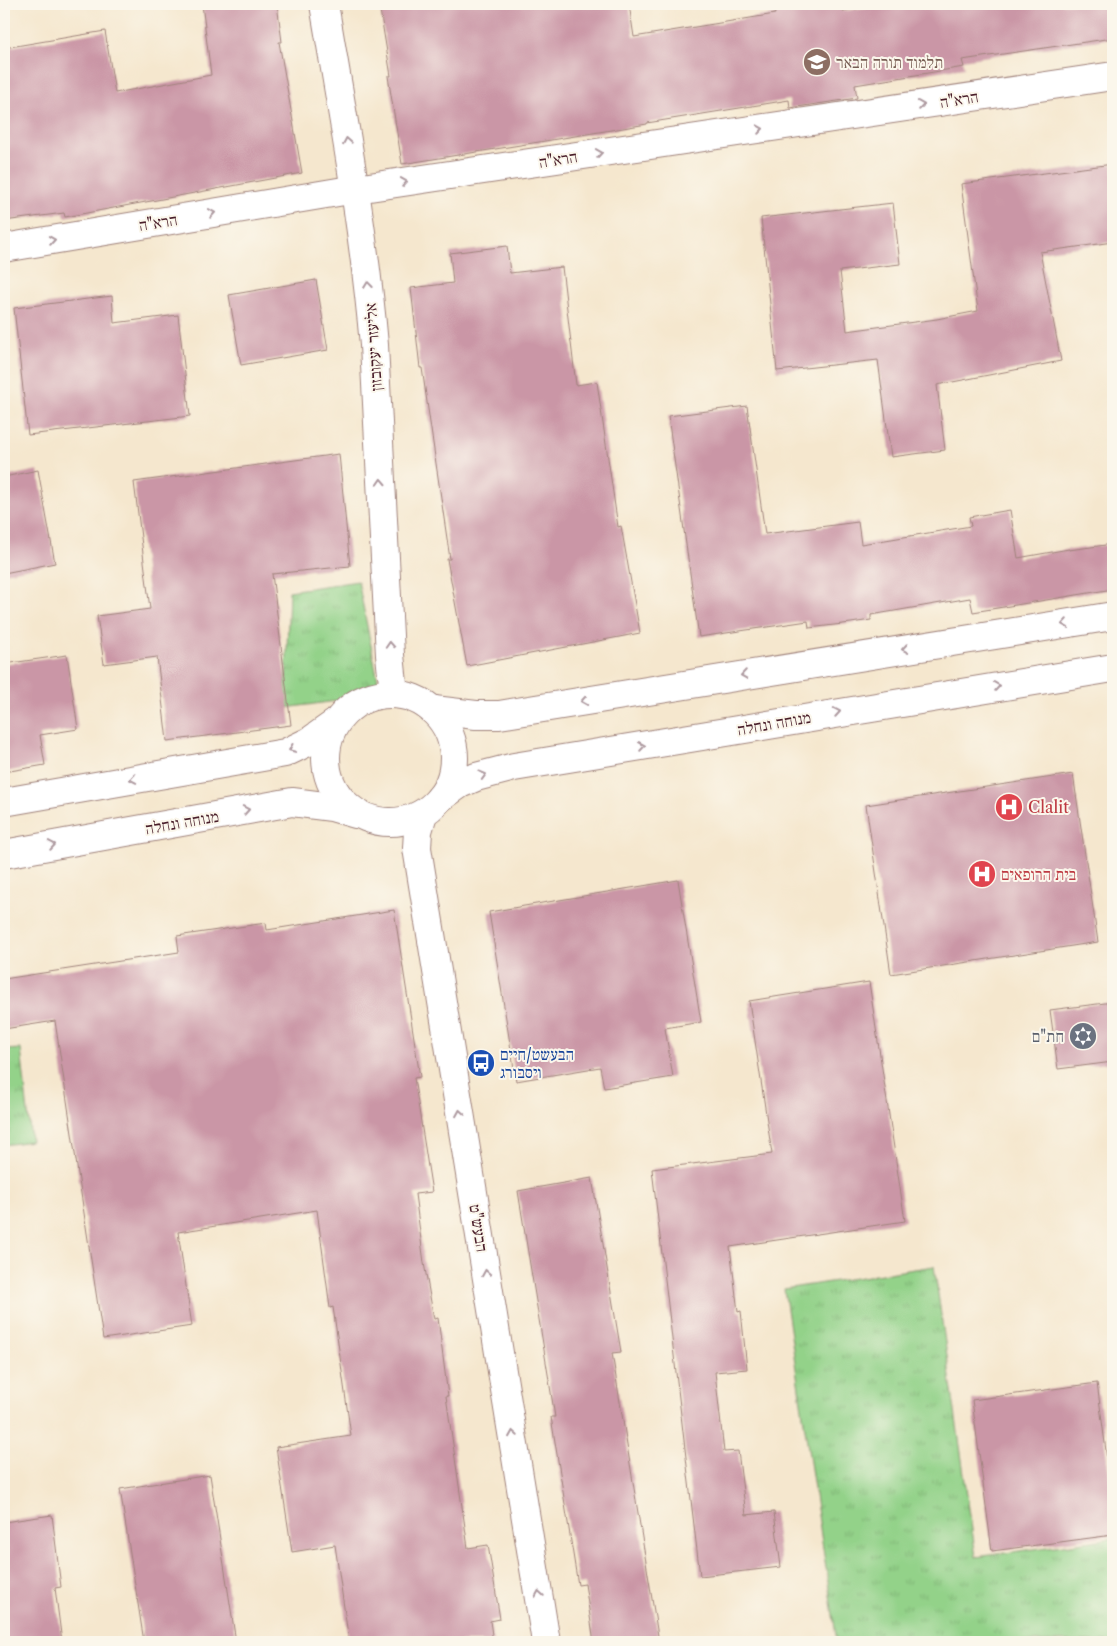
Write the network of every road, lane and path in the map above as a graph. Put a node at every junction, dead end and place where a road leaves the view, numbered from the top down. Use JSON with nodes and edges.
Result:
{"nodes":[{"id":1,"x":324,"y":4,"type":"edge"},
{"id":2,"x":1113,"y":76,"type":"edge"},
{"id":3,"x":356,"y":189,"type":"junction"},
{"id":4,"x":4,"y":248,"type":"edge"},
{"id":5,"x":1113,"y":616,"type":"edge"},
{"id":6,"x":1113,"y":668,"type":"edge"},
{"id":7,"x":394,"y":693,"type":"junction"},
{"id":8,"x":434,"y":710,"type":"junction"},
{"id":9,"x":334,"y":724,"type":"junction"},
{"id":10,"x":4,"y":802,"type":"edge"},
{"id":11,"x":432,"y":806,"type":"junction"},
{"id":12,"x":360,"y":816,"type":"junction"},
{"id":13,"x":4,"y":854,"type":"edge"},
{"id":14,"x":546,"y":1642,"type":"edge"}],
"edges":[{"from":3,"to":1,"type":"street","name":"אליעזר יעקובזון","one_way":true},
{"from":3,"to":2,"type":"street","name":"הרא\"ה","one_way":true},
{"from":4,"to":3,"type":"street","name":"הרא\"ה","one_way":true},
{"from":7,"to":3,"type":"street","name":"אליעזר יעקובזון","one_way":true},
{"from":5,"to":8,"type":"street","one_way":true},
{"from":11,"to":6,"type":"street","name":"מנוחה ונחלה","one_way":true},
{"from":7,"to":8,"type":"street"},
{"from":7,"to":9,"type":"street"},
{"from":8,"to":11,"type":"street"},
{"from":9,"to":10,"type":"street","one_way":true},
{"from":9,"to":12,"type":"street"},
{"from":11,"to":12,"type":"street"},
{"from":14,"to":11,"type":"street","name":"הבעש\"ט","one_way":true},
{"from":13,"to":12,"type":"street","name":"מנוחה ונחלה","one_way":true}]}
